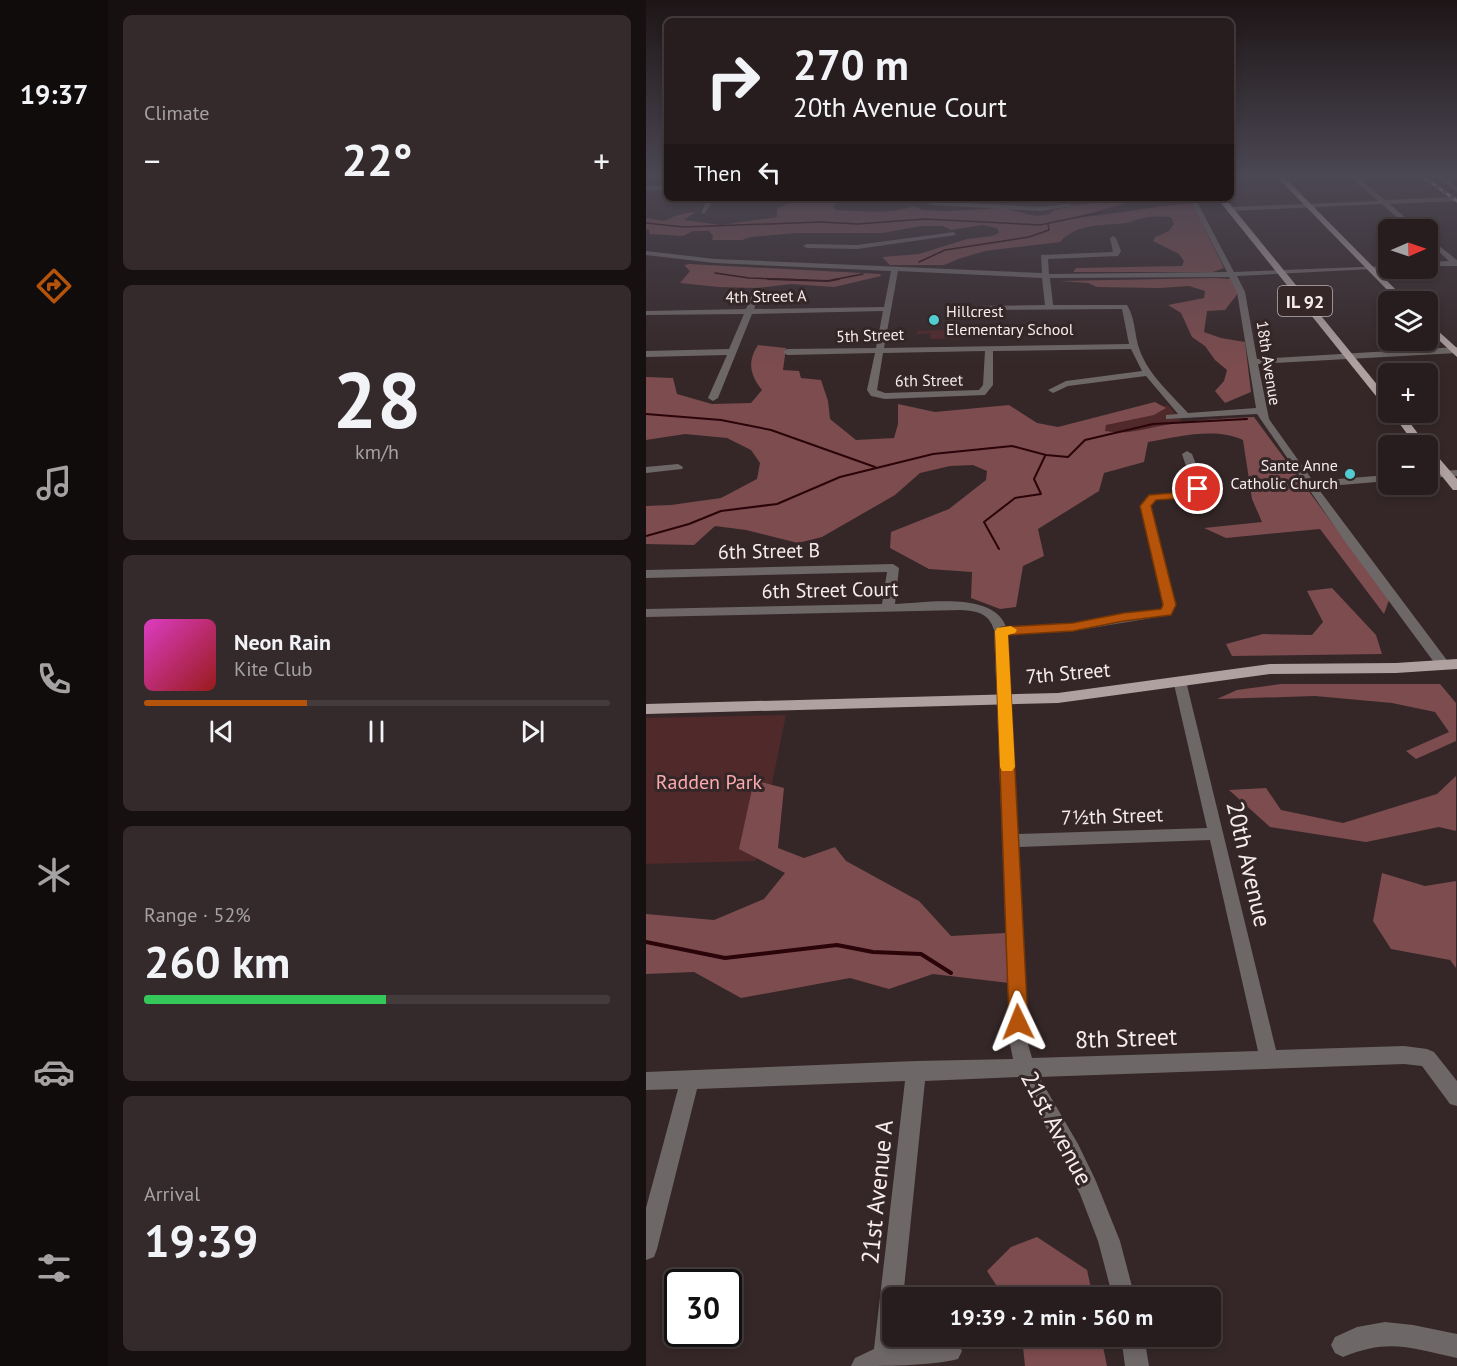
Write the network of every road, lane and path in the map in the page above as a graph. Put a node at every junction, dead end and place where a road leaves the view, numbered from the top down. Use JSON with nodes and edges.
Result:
{"nodes":[{"id":1,"x":1113,"y":238,"type":"dead end"},
{"id":2,"x":919,"y":239,"type":"edge"},
{"id":3,"x":1213,"y":239,"type":"edge"},
{"id":4,"x":1255,"y":239,"type":"edge"},
{"id":5,"x":1341,"y":239,"type":"edge"},
{"id":6,"x":807,"y":246,"type":"dead end"},
{"id":7,"x":852,"y":248,"type":"junction"},
{"id":8,"x":1438,"y":248,"type":"edge"},
{"id":9,"x":646,"y":253,"type":"edge"},
{"id":10,"x":1456,"y":263,"type":"edge"},
{"id":11,"x":1438,"y":264,"type":"edge"},
{"id":12,"x":838,"y":267,"type":"junction"},
{"id":13,"x":1370,"y":268,"type":"junction"},
{"id":14,"x":1378,"y":268,"type":"edge"},
{"id":15,"x":895,"y":269,"type":"junction"},
{"id":16,"x":1282,"y":272,"type":"junction"},
{"id":17,"x":1232,"y":275,"type":"junction"},
{"id":18,"x":1045,"y":276,"type":"junction"},
{"id":19,"x":1393,"y":291,"type":"edge"},
{"id":20,"x":757,"y":292,"type":"dead end"},
{"id":21,"x":1049,"y":306,"type":"junction"},
{"id":22,"x":975,"y":308,"type":"dead end"},
{"id":23,"x":887,"y":309,"type":"junction"},
{"id":24,"x":749,"y":312,"type":"junction"},
{"id":25,"x":646,"y":314,"type":"edge"},
{"id":26,"x":1438,"y":335,"type":"edge"},
{"id":27,"x":1134,"y":346,"type":"junction"},
{"id":28,"x":880,"y":349,"type":"junction"},
{"id":29,"x":989,"y":349,"type":"junction"},
{"id":30,"x":1455,"y":351,"type":"edge"},
{"id":31,"x":731,"y":352,"type":"junction"},
{"id":32,"x":787,"y":352,"type":"dead end"},
{"id":33,"x":646,"y":354,"type":"edge"},
{"id":34,"x":1350,"y":356,"type":"junction"},
{"id":35,"x":1252,"y":362,"type":"junction"},
{"id":36,"x":1150,"y":373,"type":"junction"},
{"id":37,"x":1053,"y":390,"type":"dead end"},
{"id":38,"x":1378,"y":391,"type":"edge"},
{"id":39,"x":713,"y":398,"type":"dead end"},
{"id":40,"x":1261,"y":411,"type":"junction"},
{"id":41,"x":1185,"y":415,"type":"junction"},
{"id":42,"x":1169,"y":417,"type":"dead end"},
{"id":43,"x":1404,"y":423,"type":"edge"},
{"id":44,"x":1414,"y":435,"type":"edge"},
{"id":45,"x":1188,"y":454,"type":"dead end"},
{"id":46,"x":1438,"y":461,"type":"edge"},
{"id":47,"x":678,"y":467,"type":"dead end"},
{"id":48,"x":646,"y":470,"type":"edge"},
{"id":49,"x":1451,"y":473,"type":"edge"},
{"id":50,"x":1378,"y":479,"type":"edge"},
{"id":51,"x":1309,"y":484,"type":"junction"},
{"id":52,"x":1456,"y":487,"type":"edge"},
{"id":53,"x":646,"y":574,"type":"edge"},
{"id":54,"x":888,"y":608,"type":"junction"},
{"id":55,"x":646,"y":615,"type":"edge"},
{"id":56,"x":1002,"y":631,"type":"junction"},
{"id":57,"x":1450,"y":665,"type":"edge"},
{"id":58,"x":1180,"y":680,"type":"junction"},
{"id":59,"x":1004,"y":699,"type":"junction"},
{"id":60,"x":646,"y":709,"type":"edge"},
{"id":61,"x":1215,"y":834,"type":"junction"},
{"id":62,"x":1010,"y":841,"type":"junction"},
{"id":63,"x":1269,"y":1059,"type":"junction"},
{"id":64,"x":1024,"y":1066,"type":"junction"},
{"id":65,"x":916,"y":1070,"type":"junction"},
{"id":66,"x":690,"y":1079,"type":"junction"},
{"id":67,"x":646,"y":1081,"type":"edge"},
{"id":68,"x":1456,"y":1097,"type":"edge"},
{"id":69,"x":646,"y":1250,"type":"edge"},
{"id":70,"x":1122,"y":1287,"type":"edge"},
{"id":71,"x":1343,"y":1345,"type":"dead end"},
{"id":72,"x":1456,"y":1346,"type":"edge"},
{"id":73,"x":1134,"y":1347,"type":"edge"},
{"id":74,"x":950,"y":1351,"type":"dead end"},
{"id":75,"x":885,"y":1356,"type":"junction"},
{"id":76,"x":863,"y":1366,"type":"edge"},
{"id":77,"x":1137,"y":1366,"type":"edge"}],
"edges":[{"from":1,"to":18,"type":"street"},
{"from":2,"to":7,"type":"street"},
{"from":3,"to":17,"type":"street","name":"18th Avenue"},
{"from":4,"to":16,"type":"main road","number":"IL 92"},
{"from":5,"to":13,"type":"main road"},
{"from":6,"to":7,"type":"street"},
{"from":7,"to":12,"type":"street"},
{"from":8,"to":10,"type":"street"},
{"from":9,"to":12,"type":"street"},
{"from":10,"to":11,"type":"street"},
{"from":12,"to":15,"type":"street"},
{"from":13,"to":14,"type":"street"},
{"from":13,"to":16,"type":"street"},
{"from":13,"to":19,"type":"main road"},
{"from":15,"to":18,"type":"street"},
{"from":15,"to":23,"type":"street"},
{"from":16,"to":17,"type":"street"},
{"from":16,"to":34,"type":"main road","number":"IL 92"},
{"from":17,"to":18,"type":"street"},
{"from":17,"to":35,"type":"street","name":"18th Avenue"},
{"from":18,"to":21,"type":"street"},
{"from":20,"to":24,"type":"street"},
{"from":21,"to":22,"type":"street"},
{"from":21,"to":27,"type":"street"},
{"from":23,"to":24,"type":"street","name":"4th Street A"},
{"from":23,"to":28,"type":"street"},
{"from":24,"to":25,"type":"street","name":"4th Street A"},
{"from":24,"to":31,"type":"street"},
{"from":26,"to":30,"type":"main road"},
{"from":27,"to":29,"type":"street","name":"5th Street"},
{"from":27,"to":36,"type":"street"},
{"from":28,"to":29,"type":"street","name":"5th Street"},
{"from":28,"to":29,"type":"street","name":"6th Street"},
{"from":28,"to":32,"type":"street","name":"5th Street"},
{"from":30,"to":34,"type":"street"},
{"from":31,"to":33,"type":"street"},
{"from":31,"to":39,"type":"street"},
{"from":34,"to":35,"type":"street"},
{"from":34,"to":38,"type":"main road","number":"IL 92"},
{"from":35,"to":40,"type":"street","name":"18th Avenue"},
{"from":36,"to":37,"type":"street"},
{"from":36,"to":41,"type":"street"},
{"from":40,"to":41,"type":"street"},
{"from":40,"to":51,"type":"street","name":"18th Avenue"},
{"from":41,"to":42,"type":"street"},
{"from":43,"to":44,"type":"main road"},
{"from":45,"to":56,"type":"street"},
{"from":46,"to":49,"type":"main road"},
{"from":47,"to":48,"type":"street"},
{"from":49,"to":52,"type":"main road"},
{"from":50,"to":51,"type":"street"},
{"from":51,"to":57,"type":"street","name":"18th Avenue"},
{"from":53,"to":54,"type":"street","name":"6th Street B"},
{"from":54,"to":55,"type":"street","name":"6th Street Court"},
{"from":54,"to":56,"type":"street","name":"6th Street Court"},
{"from":56,"to":59,"type":"street","name":"21st Avenue"},
{"from":57,"to":58,"type":"main road","name":"7th Street"},
{"from":58,"to":59,"type":"main road","name":"7th Street"},
{"from":58,"to":61,"type":"street","name":"20th Avenue"},
{"from":59,"to":60,"type":"main road","name":"7th Street"},
{"from":59,"to":62,"type":"street","name":"21st Avenue"},
{"from":61,"to":62,"type":"street","name":"7½th Street"},
{"from":61,"to":63,"type":"street","name":"20th Avenue"},
{"from":62,"to":64,"type":"street","name":"21st Avenue"},
{"from":63,"to":64,"type":"street","name":"8th Street"},
{"from":63,"to":68,"type":"street","name":"8th Street"},
{"from":64,"to":65,"type":"street","name":"8th Street"},
{"from":64,"to":70,"type":"street","name":"21st Avenue"},
{"from":65,"to":66,"type":"street","name":"8th Street"},
{"from":65,"to":75,"type":"street","name":"21st Avenue A"},
{"from":66,"to":67,"type":"street","name":"8th Street"},
{"from":66,"to":69,"type":"street"},
{"from":71,"to":72,"type":"street"},
{"from":73,"to":77,"type":"street"},
{"from":74,"to":75,"type":"street"},
{"from":75,"to":76,"type":"street"}]}
